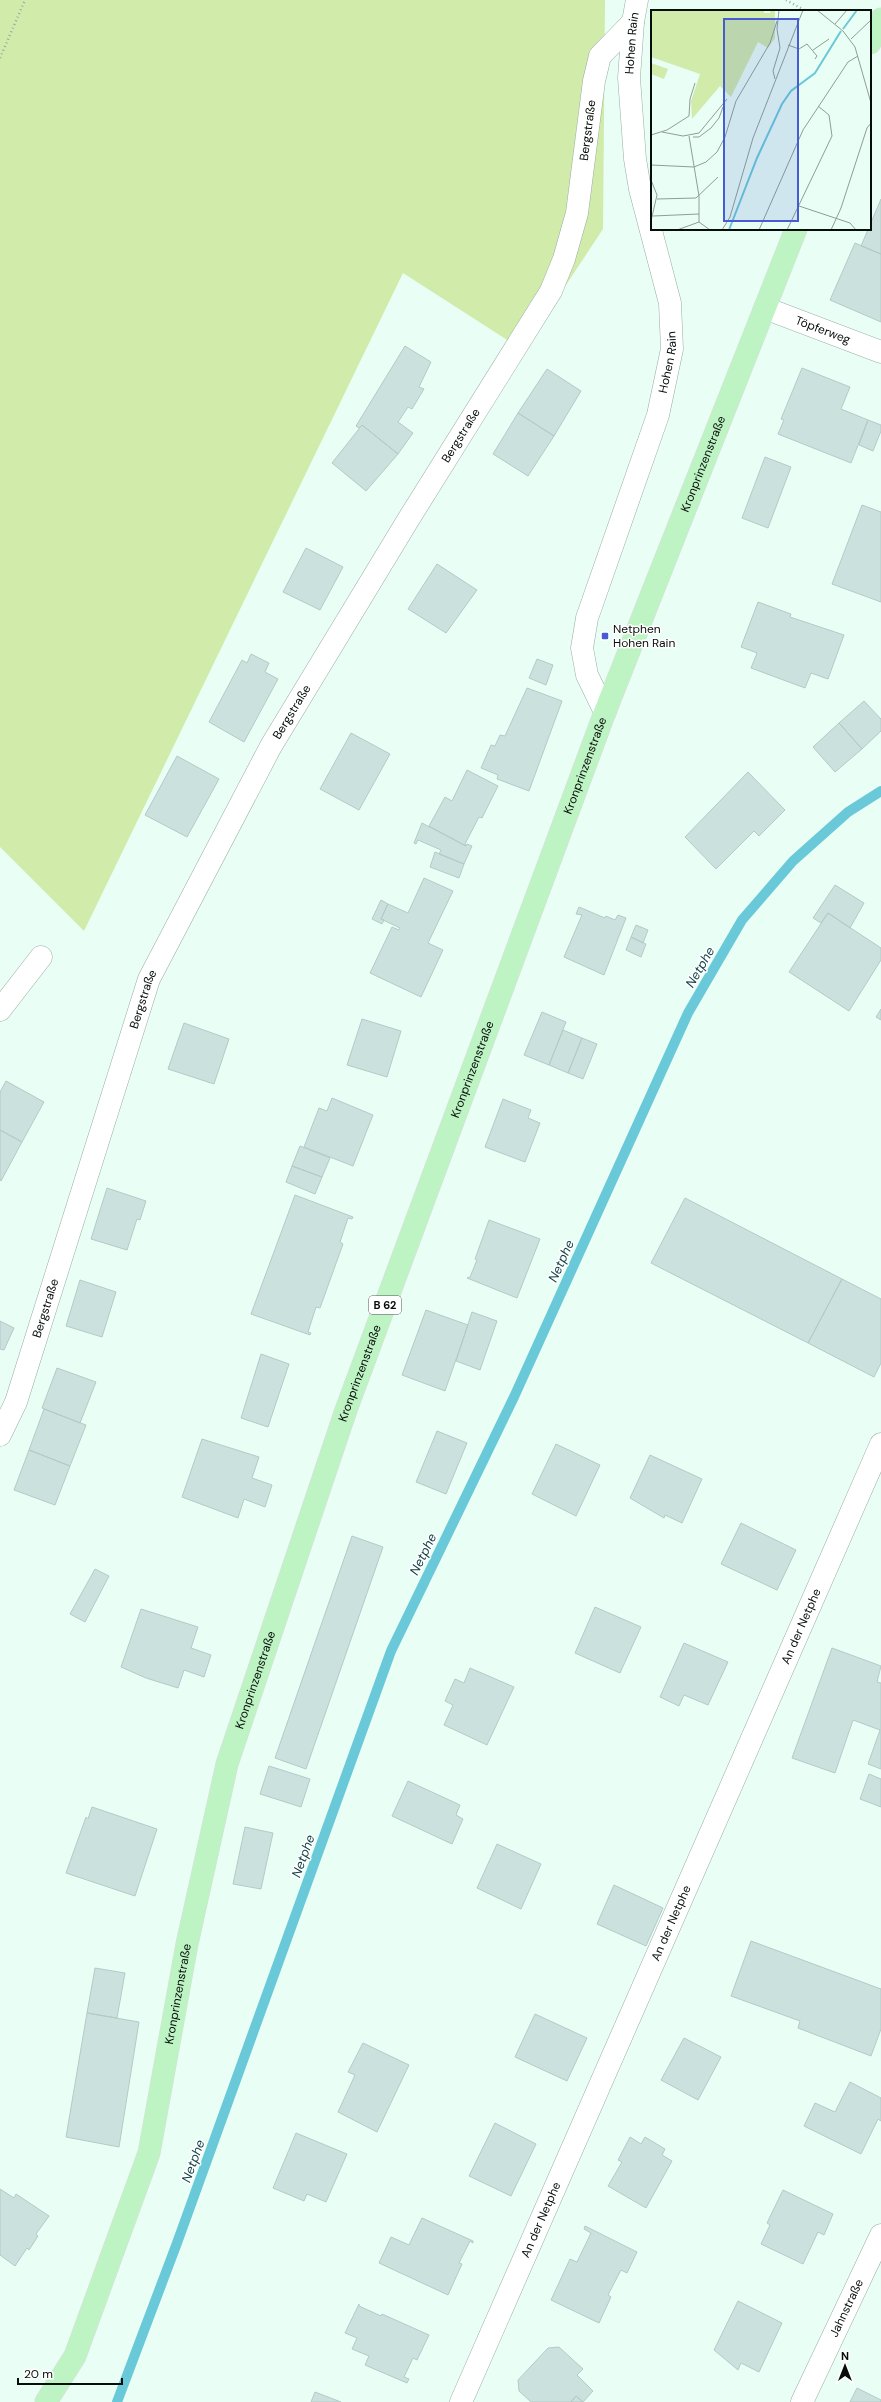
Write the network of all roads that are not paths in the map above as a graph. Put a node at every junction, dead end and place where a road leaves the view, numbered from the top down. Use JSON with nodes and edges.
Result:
{"nodes":[{"id":1,"x":637,"y":0,"type":"edge"},
{"id":2,"x":881,"y":19,"type":"edge"},
{"id":3,"x":633,"y":22,"type":"junction"},
{"id":4,"x":871,"y":42,"type":"edge"},
{"id":5,"x":796,"y":230,"type":"edge"},
{"id":6,"x":765,"y":308,"type":"junction"},
{"id":7,"x":881,"y":352,"type":"edge"},
{"id":8,"x":605,"y":712,"type":"junction"},
{"id":9,"x":41,"y":957,"type":"dead end"},
{"id":10,"x":0,"y":1010,"type":"edge"},
{"id":11,"x":0,"y":1435,"type":"edge"},
{"id":12,"x":881,"y":1444,"type":"edge"},
{"id":13,"x":881,"y":2235,"type":"edge"},
{"id":14,"x":46,"y":2402,"type":"edge"},
{"id":15,"x":461,"y":2402,"type":"edge"},
{"id":16,"x":802,"y":2402,"type":"edge"}],
"edges":[{"from":1,"to":3,"type":"street","name":"Hohen Rain"},
{"from":2,"to":4,"type":"main road"},
{"from":3,"to":8,"type":"street","name":"Hohen Rain"},
{"from":3,"to":11,"type":"street","name":"Bergstraße"},
{"from":5,"to":6,"type":"main road","name":"Kronprinzenstraße","number":"B 62"},
{"from":6,"to":7,"type":"street","name":"Töpferweg"},
{"from":6,"to":8,"type":"main road","name":"Kronprinzenstraße","number":"B 62"},
{"from":8,"to":14,"type":"main road","name":"Kronprinzenstraße","number":"B 62"},
{"from":9,"to":10,"type":"street"},
{"from":12,"to":15,"type":"street","name":"An der Netphe"},
{"from":13,"to":16,"type":"street","name":"Jahnstraße"}]}
